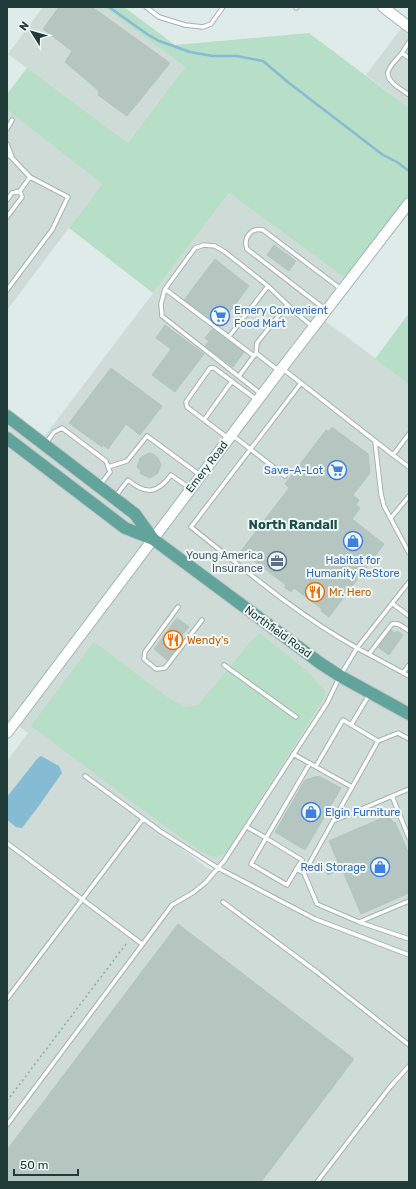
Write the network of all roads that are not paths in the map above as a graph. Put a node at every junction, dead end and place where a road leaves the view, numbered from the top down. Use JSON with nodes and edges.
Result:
{"nodes":[{"id":1,"x":146,"y":7,"type":"edge"},
{"id":2,"x":224,"y":7,"type":"edge"},
{"id":3,"x":384,"y":7,"type":"edge"},
{"id":4,"x":409,"y":26,"type":"edge"},
{"id":5,"x":409,"y":42,"type":"edge"},
{"id":6,"x":402,"y":53,"type":"junction"},
{"id":7,"x":409,"y":58,"type":"edge"},
{"id":8,"x":409,"y":95,"type":"edge"},
{"id":9,"x":12,"y":120,"type":"dead end"},
{"id":10,"x":7,"y":129,"type":"edge"},
{"id":11,"x":7,"y":144,"type":"edge"},
{"id":12,"x":7,"y":154,"type":"edge"},
{"id":13,"x":12,"y":158,"type":"junction"},
{"id":14,"x":30,"y":177,"type":"junction"},
{"id":15,"x":20,"y":191,"type":"junction"},
{"id":16,"x":7,"y":200,"type":"edge"},
{"id":17,"x":409,"y":203,"type":"edge"},
{"id":18,"x":7,"y":217,"type":"edge"},
{"id":19,"x":268,"y":286,"type":"junction"},
{"id":20,"x":165,"y":289,"type":"junction"},
{"id":21,"x":7,"y":290,"type":"edge"},
{"id":22,"x":342,"y":290,"type":"junction"},
{"id":23,"x":287,"y":305,"type":"junction"},
{"id":24,"x":327,"y":310,"type":"junction"},
{"id":25,"x":313,"y":327,"type":"junction"},
{"id":26,"x":231,"y":334,"type":"dead end"},
{"id":27,"x":255,"y":355,"type":"junction"},
{"id":28,"x":281,"y":370,"type":"junction"},
{"id":29,"x":239,"y":376,"type":"junction"},
{"id":30,"x":232,"y":381,"type":"junction"},
{"id":31,"x":302,"y":383,"type":"junction"},
{"id":32,"x":260,"y":398,"type":"junction"},
{"id":33,"x":7,"y":416,"type":"edge"},
{"id":34,"x":204,"y":420,"type":"junction"},
{"id":35,"x":409,"y":434,"type":"edge"},
{"id":36,"x":230,"y":437,"type":"junction"},
{"id":37,"x":7,"y":438,"type":"edge"},
{"id":38,"x":375,"y":441,"type":"junction"},
{"id":39,"x":43,"y":443,"type":"junction"},
{"id":40,"x":252,"y":449,"type":"junction"},
{"id":41,"x":393,"y":455,"type":"junction"},
{"id":42,"x":30,"y":456,"type":"junction"},
{"id":43,"x":108,"y":467,"type":"junction"},
{"id":44,"x":409,"y":467,"type":"edge"},
{"id":45,"x":201,"y":476,"type":"junction"},
{"id":46,"x":285,"y":476,"type":"dead end"},
{"id":47,"x":99,"y":486,"type":"junction"},
{"id":48,"x":191,"y":489,"type":"junction"},
{"id":49,"x":409,"y":496,"type":"edge"},
{"id":50,"x":114,"y":498,"type":"junction"},
{"id":51,"x":391,"y":518,"type":"junction"},
{"id":52,"x":153,"y":539,"type":"junction"},
{"id":53,"x":409,"y":552,"type":"edge"},
{"id":54,"x":409,"y":582,"type":"edge"},
{"id":55,"x":393,"y":604,"type":"junction"},
{"id":56,"x":178,"y":607,"type":"dead end"},
{"id":57,"x":409,"y":616,"type":"edge"},
{"id":58,"x":202,"y":620,"type":"dead end"},
{"id":59,"x":409,"y":631,"type":"edge"},
{"id":60,"x":357,"y":648,"type":"junction"},
{"id":61,"x":369,"y":654,"type":"junction"},
{"id":62,"x":224,"y":665,"type":"dead end"},
{"id":63,"x":409,"y":665,"type":"edge"},
{"id":64,"x":403,"y":673,"type":"junction"},
{"id":65,"x":340,"y":676,"type":"junction"},
{"id":66,"x":409,"y":676,"type":"edge"},
{"id":67,"x":370,"y":693,"type":"junction"},
{"id":68,"x":408,"y":711,"type":"edge"},
{"id":69,"x":296,"y":717,"type":"dead end"},
{"id":70,"x":351,"y":725,"type":"junction"},
{"id":71,"x":7,"y":733,"type":"edge"},
{"id":72,"x":409,"y":739,"type":"edge"},
{"id":73,"x":378,"y":741,"type":"junction"},
{"id":74,"x":293,"y":754,"type":"junction"},
{"id":75,"x":310,"y":763,"type":"junction"},
{"id":76,"x":316,"y":766,"type":"junction"},
{"id":77,"x":85,"y":776,"type":"dead end"},
{"id":78,"x":352,"y":787,"type":"junction"},
{"id":79,"x":409,"y":789,"type":"edge"},
{"id":80,"x":392,"y":796,"type":"junction"},
{"id":81,"x":143,"y":819,"type":"junction"},
{"id":82,"x":333,"y":821,"type":"junction"},
{"id":83,"x":246,"y":827,"type":"junction"},
{"id":84,"x":266,"y":838,"type":"junction"},
{"id":85,"x":409,"y":838,"type":"edge"},
{"id":86,"x":7,"y":843,"type":"edge"},
{"id":87,"x":218,"y":868,"type":"junction"},
{"id":88,"x":296,"y":869,"type":"junction"},
{"id":89,"x":304,"y":873,"type":"junction"},
{"id":90,"x":83,"y":900,"type":"junction"},
{"id":91,"x":409,"y":901,"type":"edge"},
{"id":92,"x":223,"y":902,"type":"dead end"},
{"id":93,"x":359,"y":922,"type":"junction"},
{"id":94,"x":409,"y":939,"type":"edge"},
{"id":95,"x":142,"y":944,"type":"junction"},
{"id":96,"x":409,"y":955,"type":"edge"},
{"id":97,"x":7,"y":999,"type":"edge"},
{"id":98,"x":409,"y":1045,"type":"edge"},
{"id":99,"x":409,"y":1066,"type":"edge"},
{"id":100,"x":7,"y":1125,"type":"edge"},
{"id":101,"x":317,"y":1182,"type":"edge"}],
"edges":[{"from":1,"to":2,"type":"lane"},
{"from":3,"to":4,"type":"main road"},
{"from":5,"to":6,"type":"lane"},
{"from":6,"to":7,"type":"lane"},
{"from":6,"to":8,"type":"lane"},
{"from":9,"to":10,"type":"lane"},
{"from":11,"to":13,"type":"lane"},
{"from":12,"to":13,"type":"lane"},
{"from":13,"to":14,"type":"lane"},
{"from":14,"to":15,"type":"lane"},
{"from":14,"to":21,"type":"lane"},
{"from":15,"to":16,"type":"lane"},
{"from":15,"to":18,"type":"lane"},
{"from":17,"to":22,"type":"main road","name":"Emery Road"},
{"from":19,"to":20,"type":"lane"},
{"from":19,"to":23,"type":"lane"},
{"from":19,"to":26,"type":"lane"},
{"from":20,"to":27,"type":"lane"},
{"from":20,"to":29,"type":"lane"},
{"from":22,"to":24,"type":"main road","name":"Emery Road"},
{"from":22,"to":24,"type":"lane"},
{"from":23,"to":25,"type":"lane"},
{"from":23,"to":27,"type":"lane"},
{"from":24,"to":25,"type":"main road","name":"Emery Road"},
{"from":25,"to":28,"type":"main road","name":"Emery Road"},
{"from":27,"to":28,"type":"lane"},
{"from":27,"to":29,"type":"lane"},
{"from":28,"to":31,"type":"lane"},
{"from":28,"to":32,"type":"main road","name":"Emery Road"},
{"from":29,"to":32,"type":"lane"},
{"from":30,"to":32,"type":"lane"},
{"from":30,"to":34,"type":"lane"},
{"from":30,"to":34,"type":"lane"},
{"from":31,"to":38,"type":"lane"},
{"from":31,"to":40,"type":"lane"},
{"from":32,"to":36,"type":"main road","name":"Emery Road"},
{"from":33,"to":39,"type":"main road","name":"Northfield Road"},
{"from":34,"to":36,"type":"lane"},
{"from":35,"to":41,"type":"lane"},
{"from":36,"to":40,"type":"lane"},
{"from":36,"to":45,"type":"main road","name":"Emery Road"},
{"from":37,"to":42,"type":"main road","name":"Northfield Road"},
{"from":38,"to":41,"type":"lane"},
{"from":38,"to":51,"type":"lane"},
{"from":39,"to":42,"type":"main road"},
{"from":39,"to":43,"type":"lane"},
{"from":39,"to":47,"type":"main road","name":"Northfield Road"},
{"from":40,"to":46,"type":"lane"},
{"from":40,"to":60,"type":"lane"},
{"from":41,"to":44,"type":"lane"},
{"from":42,"to":52,"type":"main road","name":"Northfield Road"},
{"from":43,"to":45,"type":"lane"},
{"from":43,"to":47,"type":"lane"},
{"from":45,"to":48,"type":"main road","name":"Emery Road"},
{"from":47,"to":50,"type":"main road","name":"Northfield Road"},
{"from":48,"to":50,"type":"lane"},
{"from":48,"to":52,"type":"main road","name":"Emery Road"},
{"from":49,"to":51,"type":"lane"},
{"from":50,"to":52,"type":"main road","name":"Northfield Road"},
{"from":51,"to":53,"type":"lane"},
{"from":52,"to":65,"type":"main road","name":"Northfield Road"},
{"from":52,"to":71,"type":"main road","name":"Emery Road"},
{"from":54,"to":55,"type":"lane"},
{"from":55,"to":57,"type":"lane"},
{"from":55,"to":60,"type":"lane"},
{"from":56,"to":58,"type":"lane"},
{"from":59,"to":61,"type":"lane"},
{"from":60,"to":61,"type":"lane"},
{"from":60,"to":65,"type":"lane"},
{"from":61,"to":64,"type":"lane"},
{"from":62,"to":69,"type":"lane"},
{"from":63,"to":64,"type":"lane"},
{"from":64,"to":66,"type":"lane"},
{"from":65,"to":67,"type":"main road","name":"Northfield Road"},
{"from":65,"to":74,"type":"lane"},
{"from":67,"to":68,"type":"main road","name":"Northfield Road"},
{"from":67,"to":70,"type":"lane"},
{"from":70,"to":73,"type":"lane"},
{"from":70,"to":76,"type":"lane"},
{"from":72,"to":73,"type":"lane"},
{"from":73,"to":78,"type":"lane"},
{"from":74,"to":75,"type":"lane"},
{"from":74,"to":83,"type":"lane"},
{"from":75,"to":76,"type":"lane"},
{"from":75,"to":84,"type":"lane"},
{"from":76,"to":78,"type":"lane"},
{"from":77,"to":81,"type":"lane"},
{"from":78,"to":82,"type":"lane"},
{"from":79,"to":80,"type":"lane"},
{"from":80,"to":82,"type":"lane"},
{"from":80,"to":85,"type":"lane"},
{"from":81,"to":87,"type":"lane"},
{"from":81,"to":90,"type":"lane"},
{"from":82,"to":89,"type":"lane"},
{"from":83,"to":84,"type":"lane"},
{"from":83,"to":87,"type":"lane"},
{"from":84,"to":88,"type":"lane"},
{"from":84,"to":88,"type":"lane"},
{"from":86,"to":90,"type":"lane"},
{"from":87,"to":95,"type":"lane"},
{"from":87,"to":96,"type":"lane"},
{"from":88,"to":89,"type":"lane"},
{"from":89,"to":93,"type":"lane"},
{"from":90,"to":95,"type":"lane"},
{"from":90,"to":97,"type":"lane"},
{"from":91,"to":93,"type":"lane"},
{"from":92,"to":98,"type":"lane"},
{"from":93,"to":94,"type":"lane"},
{"from":95,"to":100,"type":"lane"},
{"from":99,"to":101,"type":"lane"}]}
